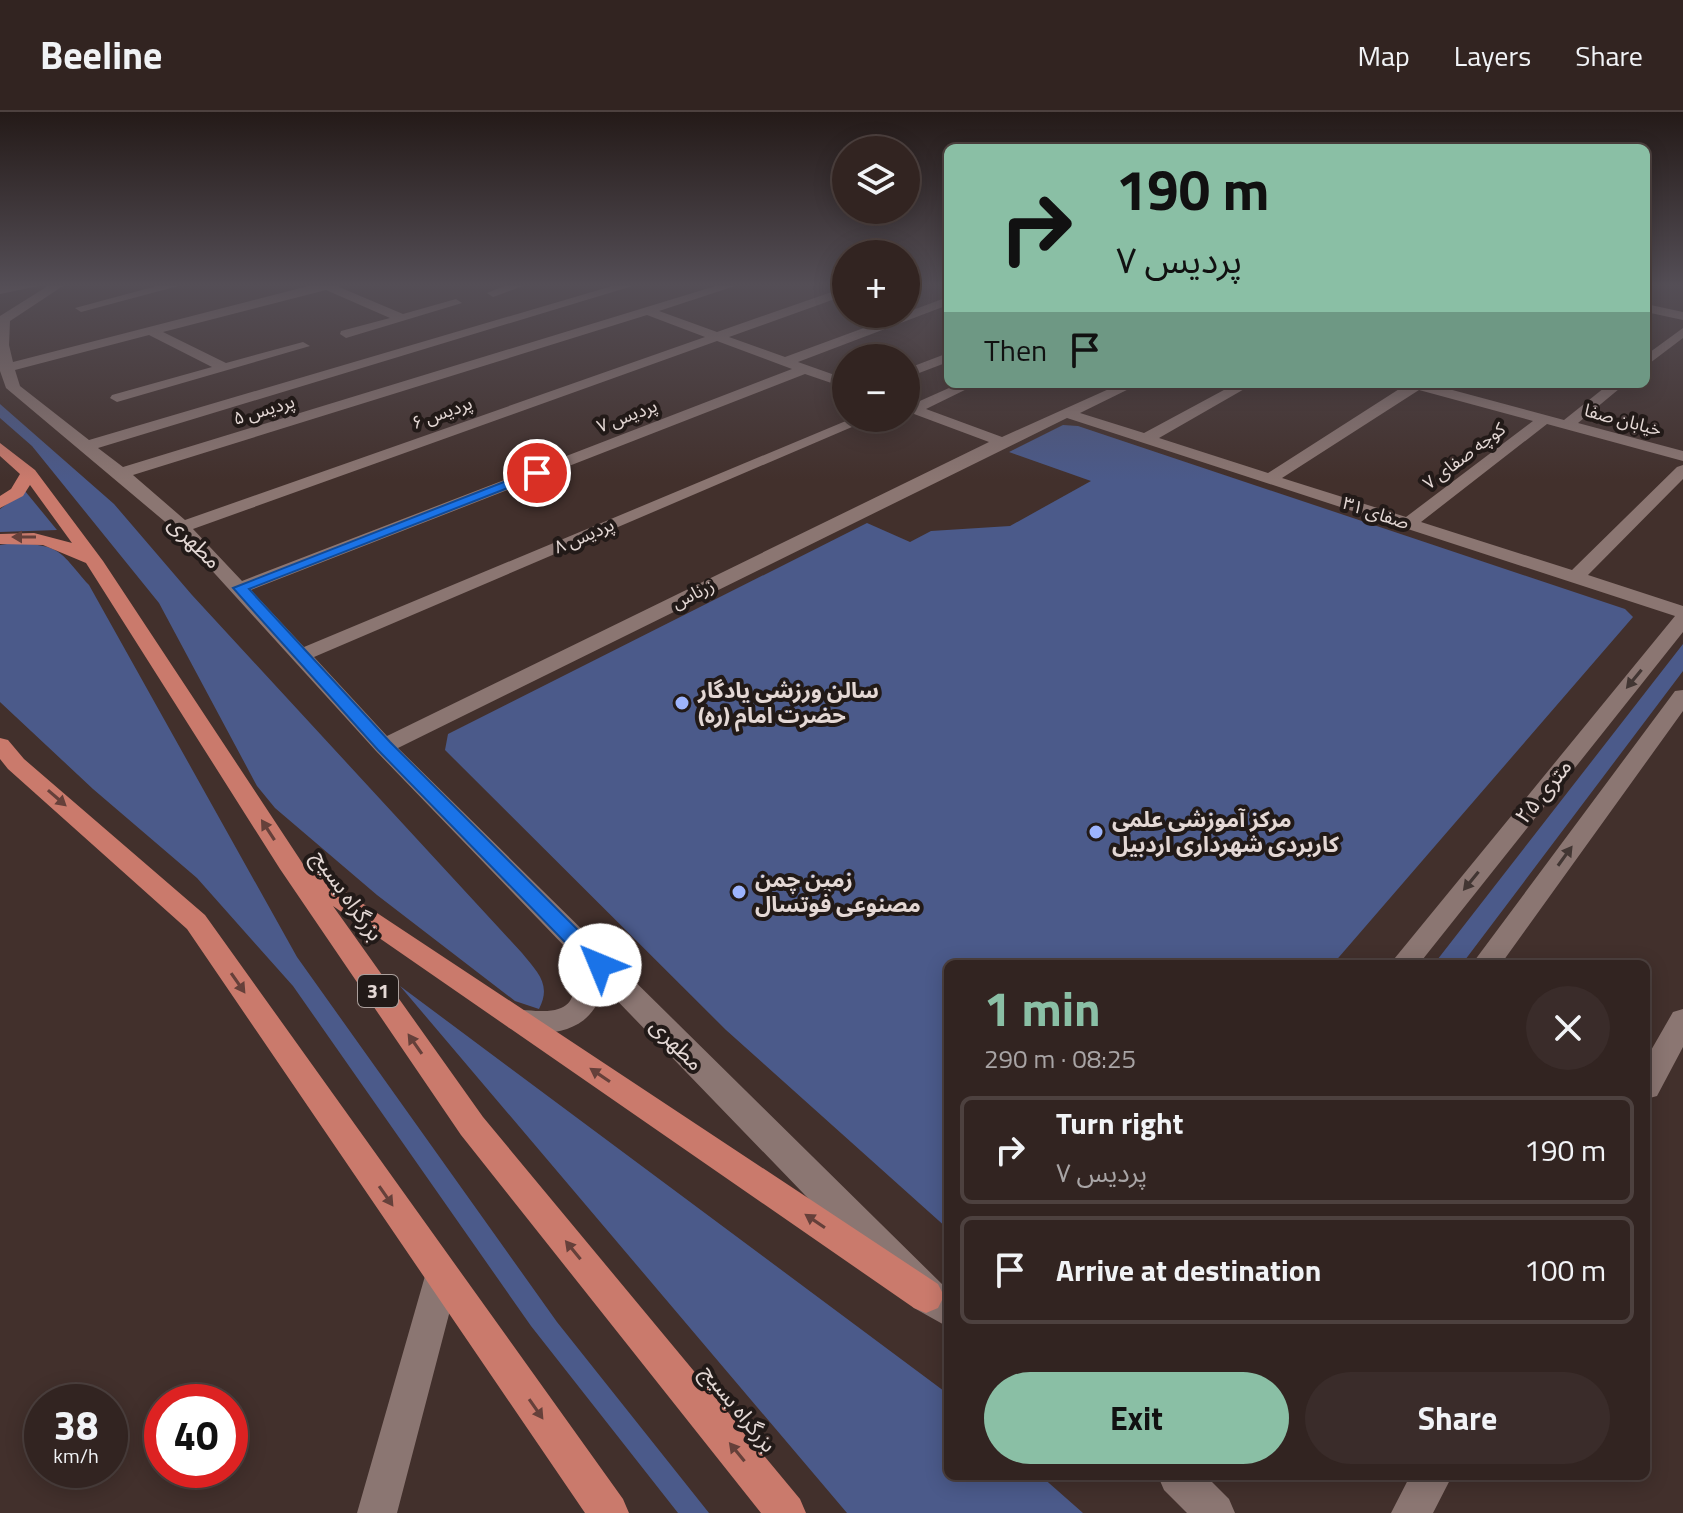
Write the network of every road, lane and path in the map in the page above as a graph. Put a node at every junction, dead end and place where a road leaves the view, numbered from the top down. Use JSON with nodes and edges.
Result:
{"nodes":[{"id":1,"x":54,"y":349,"type":"edge"},
{"id":2,"x":187,"y":349,"type":"edge"},
{"id":3,"x":291,"y":349,"type":"edge"},
{"id":4,"x":413,"y":349,"type":"edge"},
{"id":5,"x":522,"y":349,"type":"edge"},
{"id":6,"x":678,"y":349,"type":"edge"},
{"id":7,"x":751,"y":349,"type":"edge"},
{"id":8,"x":819,"y":349,"type":"edge"},
{"id":9,"x":3,"y":359,"type":"edge"},
{"id":10,"x":944,"y":359,"type":"edge"},
{"id":11,"x":785,"y":362,"type":"junction"},
{"id":12,"x":224,"y":368,"type":"junction"},
{"id":13,"x":920,"y":368,"type":"edge"},
{"id":14,"x":804,"y":369,"type":"junction"},
{"id":15,"x":832,"y":379,"type":"edge"},
{"id":16,"x":960,"y":388,"type":"edge"},
{"id":17,"x":1124,"y":388,"type":"edge"},
{"id":18,"x":1239,"y":388,"type":"edge"},
{"id":19,"x":1410,"y":388,"type":"edge"},
{"id":20,"x":1430,"y":388,"type":"edge"},
{"id":21,"x":1465,"y":388,"type":"edge"},
{"id":22,"x":1613,"y":388,"type":"edge"},
{"id":23,"x":1455,"y":395,"type":"junction"},
{"id":24,"x":117,"y":398,"type":"dead end"},
{"id":25,"x":920,"y":404,"type":"edge"},
{"id":26,"x":920,"y":412,"type":"edge"},
{"id":27,"x":1069,"y":414,"type":"junction"},
{"id":28,"x":1545,"y":419,"type":"junction"},
{"id":29,"x":1567,"y":425,"type":"junction"},
{"id":30,"x":833,"y":432,"type":"edge"},
{"id":31,"x":1145,"y":439,"type":"junction"},
{"id":32,"x":1002,"y":442,"type":"junction"},
{"id":33,"x":87,"y":446,"type":"junction"},
{"id":34,"x":0,"y":448,"type":"edge"},
{"id":35,"x":1683,"y":456,"type":"edge"},
{"id":36,"x":1683,"y":470,"type":"edge"},
{"id":37,"x":29,"y":473,"type":"junction"},
{"id":38,"x":121,"y":473,"type":"junction"},
{"id":39,"x":1269,"y":479,"type":"junction"},
{"id":40,"x":0,"y":503,"type":"edge"},
{"id":41,"x":1408,"y":524,"type":"junction"},
{"id":42,"x":182,"y":527,"type":"junction"},
{"id":43,"x":0,"y":539,"type":"edge"},
{"id":44,"x":97,"y":565,"type":"junction"},
{"id":45,"x":1575,"y":578,"type":"junction"},
{"id":46,"x":240,"y":588,"type":"junction"},
{"id":47,"x":1683,"y":612,"type":"edge"},
{"id":48,"x":1683,"y":619,"type":"edge"},
{"id":49,"x":302,"y":655,"type":"junction"},
{"id":50,"x":1682,"y":698,"type":"edge"},
{"id":51,"x":0,"y":745,"type":"edge"},
{"id":52,"x":384,"y":746,"type":"junction"},
{"id":53,"x":289,"y":863,"type":"junction"},
{"id":54,"x":578,"y":942,"type":"junction"},
{"id":55,"x":1407,"y":960,"type":"edge"},
{"id":56,"x":1489,"y":960,"type":"edge"},
{"id":57,"x":519,"y":1020,"type":"junction"},
{"id":58,"x":1683,"y":1020,"type":"edge"},
{"id":59,"x":1650,"y":1080,"type":"edge"},
{"id":60,"x":442,"y":1276,"type":"junction"},
{"id":61,"x":937,"y":1303,"type":"edge"},
{"id":62,"x":1182,"y":1480,"type":"edge"},
{"id":63,"x":1430,"y":1480,"type":"edge"},
{"id":64,"x":377,"y":1513,"type":"edge"},
{"id":65,"x":609,"y":1513,"type":"edge"},
{"id":66,"x":786,"y":1513,"type":"edge"},
{"id":67,"x":1215,"y":1513,"type":"edge"},
{"id":68,"x":1411,"y":1513,"type":"edge"}],
"edges":[{"from":1,"to":9,"type":"street"},
{"from":2,"to":12,"type":"street"},
{"from":3,"to":12,"type":"street"},
{"from":4,"to":33,"type":"street"},
{"from":5,"to":38,"type":"street","name":"پردیس ۵"},
{"from":6,"to":42,"type":"street","name":"پردیس ۶"},
{"from":7,"to":11,"type":"street"},
{"from":8,"to":11,"type":"street"},
{"from":9,"to":33,"type":"street","name":"مطهری"},
{"from":10,"to":13,"type":"street"},
{"from":11,"to":14,"type":"street"},
{"from":12,"to":24,"type":"street"},
{"from":14,"to":15,"type":"street"},
{"from":14,"to":46,"type":"street","name":"پردیس ۷"},
{"from":16,"to":25,"type":"street"},
{"from":17,"to":27,"type":"street","name":"زرناس"},
{"from":18,"to":31,"type":"street"},
{"from":19,"to":39,"type":"street"},
{"from":20,"to":23,"type":"street","name":"خیابان صفا"},
{"from":21,"to":23,"type":"street"},
{"from":22,"to":29,"type":"street"},
{"from":23,"to":28,"type":"street","name":"خیابان صفا"},
{"from":26,"to":32,"type":"street"},
{"from":27,"to":31,"type":"street","name":"صفای ۳۱"},
{"from":27,"to":32,"type":"street","name":"زرناس"},
{"from":28,"to":29,"type":"street","name":"خیابان صفا"},
{"from":28,"to":41,"type":"street","name":"کوچه صفای ۷"},
{"from":29,"to":35,"type":"street","name":"خیابان صفا"},
{"from":30,"to":49,"type":"street","name":"پردیس ۸"},
{"from":31,"to":39,"type":"street","name":"صفای ۳۱"},
{"from":32,"to":52,"type":"street","name":"زرناس"},
{"from":33,"to":38,"type":"street","name":"مطهری"},
{"from":34,"to":37,"type":"highway","name":"بزرگراه بسیج","number":"31"},
{"from":36,"to":45,"type":"street"},
{"from":37,"to":40,"type":"highway"},
{"from":37,"to":44,"type":"highway","name":"بزرگراه بسیج","number":"31"},
{"from":38,"to":42,"type":"street","name":"مطهری"},
{"from":39,"to":41,"type":"street","name":"صفای ۳۱"},
{"from":41,"to":45,"type":"street","name":"صفای ۳۱"},
{"from":42,"to":46,"type":"street","name":"مطهری"},
{"from":44,"to":43,"type":"highway","one_way":true},
{"from":53,"to":44,"type":"highway","name":"بزرگراه بسیج","number":"31","one_way":true},
{"from":45,"to":47,"type":"street","name":"صفای ۳۱"},
{"from":46,"to":49,"type":"street","name":"مطهری"},
{"from":48,"to":55,"type":"street","name":"۲۵ متری","one_way":true},
{"from":49,"to":52,"type":"street","name":"مطهری"},
{"from":56,"to":50,"type":"street","one_way":true},
{"from":51,"to":60,"type":"highway","one_way":true},
{"from":52,"to":54,"type":"street","name":"مطهری"},
{"from":53,"to":57,"type":"highway"},
{"from":66,"to":53,"type":"highway","name":"بزرگراه بسیج","number":"31","one_way":true},
{"from":54,"to":57,"type":"street"},
{"from":54,"to":61,"type":"street","name":"مطهری"},
{"from":61,"to":57,"type":"highway","one_way":true},
{"from":58,"to":59,"type":"street"},
{"from":60,"to":64,"type":"street"},
{"from":60,"to":65,"type":"highway","one_way":true},
{"from":62,"to":67,"type":"street"},
{"from":63,"to":68,"type":"street"}]}
